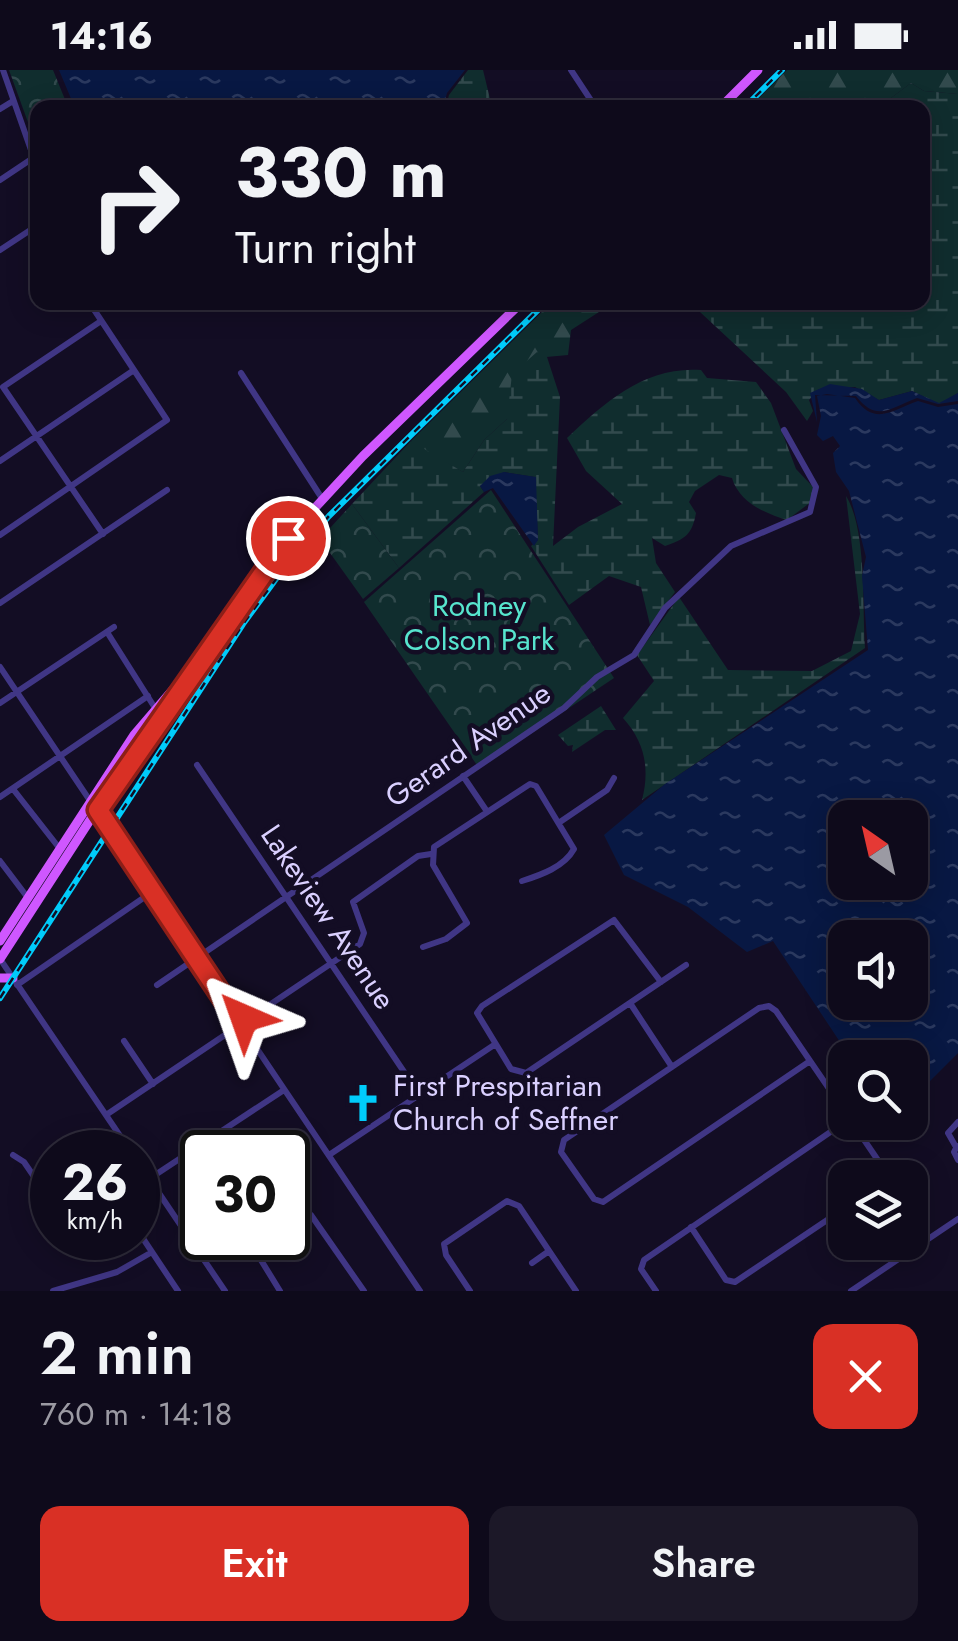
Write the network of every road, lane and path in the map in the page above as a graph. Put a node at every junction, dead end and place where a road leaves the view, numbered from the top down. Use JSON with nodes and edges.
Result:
{"nodes":[{"id":1,"x":2,"y":70,"type":"edge"},
{"id":2,"x":571,"y":70,"type":"edge"},
{"id":3,"x":758,"y":70,"type":"edge"},
{"id":4,"x":13,"y":100,"type":"junction"},
{"id":5,"x":591,"y":100,"type":"edge"},
{"id":6,"x":728,"y":100,"type":"edge"},
{"id":7,"x":0,"y":109,"type":"edge"},
{"id":8,"x":30,"y":149,"type":"edge"},
{"id":9,"x":30,"y":160,"type":"edge"},
{"id":10,"x":0,"y":180,"type":"edge"},
{"id":11,"x":30,"y":230,"type":"edge"},
{"id":12,"x":0,"y":250,"type":"edge"},
{"id":13,"x":94,"y":310,"type":"edge"},
{"id":14,"x":514,"y":310,"type":"edge"},
{"id":15,"x":101,"y":321,"type":"junction"},
{"id":16,"x":134,"y":370,"type":"junction"},
{"id":17,"x":241,"y":372,"type":"dead end"},
{"id":18,"x":1,"y":388,"type":"edge"},
{"id":19,"x":784,"y":430,"type":"dead end"},
{"id":20,"x":38,"y":436,"type":"junction"},
{"id":21,"x":0,"y":461,"type":"edge"},
{"id":22,"x":72,"y":486,"type":"junction"},
{"id":23,"x":167,"y":490,"type":"dead end"},
{"id":24,"x":324,"y":500,"type":"junction"},
{"id":25,"x":103,"y":534,"type":"junction"},
{"id":26,"x":0,"y":535,"type":"edge"},
{"id":27,"x":0,"y":603,"type":"edge"},
{"id":28,"x":212,"y":643,"type":"junction"},
{"id":29,"x":0,"y":667,"type":"edge"},
{"id":30,"x":17,"y":692,"type":"junction"},
{"id":31,"x":148,"y":696,"type":"junction"},
{"id":32,"x":0,"y":704,"type":"edge"},
{"id":33,"x":155,"y":708,"type":"junction"},
{"id":34,"x":61,"y":756,"type":"junction"},
{"id":35,"x":198,"y":765,"type":"dead end"},
{"id":36,"x":463,"y":776,"type":"junction"},
{"id":37,"x":614,"y":778,"type":"dead end"},
{"id":38,"x":13,"y":789,"type":"junction"},
{"id":39,"x":0,"y":798,"type":"edge"},
{"id":40,"x":95,"y":806,"type":"junction"},
{"id":41,"x":486,"y":810,"type":"junction"},
{"id":42,"x":560,"y":822,"type":"junction"},
{"id":43,"x":60,"y":848,"type":"junction"},
{"id":44,"x":431,"y":854,"type":"junction"},
{"id":45,"x":0,"y":860,"type":"edge"},
{"id":46,"x":522,"y":881,"type":"dead end"},
{"id":47,"x":152,"y":892,"type":"junction"},
{"id":48,"x":288,"y":895,"type":"junction"},
{"id":49,"x":28,"y":898,"type":"junction"},
{"id":50,"x":0,"y":941,"type":"edge"},
{"id":51,"x":424,"y":947,"type":"dead end"},
{"id":52,"x":195,"y":957,"type":"junction"},
{"id":53,"x":0,"y":959,"type":"edge"},
{"id":54,"x":332,"y":960,"type":"junction"},
{"id":55,"x":686,"y":965,"type":"dead end"},
{"id":56,"x":0,"y":978,"type":"edge"},
{"id":57,"x":15,"y":982,"type":"junction"},
{"id":58,"x":661,"y":982,"type":"junction"},
{"id":59,"x":157,"y":985,"type":"dead end"},
{"id":60,"x":630,"y":1003,"type":"junction"},
{"id":61,"x":239,"y":1022,"type":"junction"},
{"id":62,"x":124,"y":1041,"type":"dead end"},
{"id":63,"x":494,"y":1044,"type":"junction"},
{"id":64,"x":810,"y":1061,"type":"junction"},
{"id":65,"x":672,"y":1067,"type":"junction"},
{"id":66,"x":153,"y":1084,"type":"junction"},
{"id":67,"x":828,"y":1087,"type":"edge"},
{"id":68,"x":284,"y":1090,"type":"junction"},
{"id":69,"x":419,"y":1094,"type":"junction"},
{"id":70,"x":106,"y":1115,"type":"junction"},
{"id":71,"x":958,"y":1122,"type":"edge"},
{"id":72,"x":117,"y":1130,"type":"edge"},
{"id":73,"x":828,"y":1136,"type":"edge"},
{"id":74,"x":957,"y":1146,"type":"edge"},
{"id":75,"x":13,"y":1154,"type":"dead end"},
{"id":76,"x":328,"y":1155,"type":"junction"},
{"id":77,"x":958,"y":1160,"type":"edge"},
{"id":78,"x":30,"y":1171,"type":"edge"},
{"id":79,"x":160,"y":1173,"type":"edge"},
{"id":80,"x":160,"y":1195,"type":"edge"},
{"id":81,"x":310,"y":1215,"type":"edge"},
{"id":82,"x":828,"y":1219,"type":"edge"},
{"id":83,"x":958,"y":1219,"type":"edge"},
{"id":84,"x":690,"y":1228,"type":"junction"},
{"id":85,"x":928,"y":1239,"type":"edge"},
{"id":86,"x":550,"y":1251,"type":"junction"},
{"id":87,"x":138,"y":1260,"type":"edge"},
{"id":88,"x":157,"y":1260,"type":"edge"},
{"id":89,"x":261,"y":1260,"type":"edge"},
{"id":90,"x":897,"y":1260,"type":"edge"},
{"id":91,"x":532,"y":1263,"type":"dead end"},
{"id":92,"x":223,"y":1290,"type":"edge"},
{"id":93,"x":54,"y":1291,"type":"edge"},
{"id":94,"x":178,"y":1291,"type":"edge"},
{"id":95,"x":280,"y":1291,"type":"edge"},
{"id":96,"x":364,"y":1291,"type":"edge"},
{"id":97,"x":420,"y":1291,"type":"edge"},
{"id":98,"x":470,"y":1291,"type":"edge"},
{"id":99,"x":576,"y":1291,"type":"edge"},
{"id":100,"x":656,"y":1291,"type":"edge"},
{"id":101,"x":851,"y":1291,"type":"edge"}],
"edges":[{"from":1,"to":4,"type":"street"},
{"from":2,"to":5,"type":"street"},
{"from":3,"to":6,"type":"main road"},
{"from":4,"to":7,"type":"street"},
{"from":4,"to":8,"type":"street"},
{"from":9,"to":10,"type":"street"},
{"from":11,"to":12,"type":"street"},
{"from":13,"to":15,"type":"street"},
{"from":14,"to":24,"type":"main road"},
{"from":15,"to":16,"type":"street"},
{"from":15,"to":18,"type":"street"},
{"from":16,"to":20,"type":"street"},
{"from":16,"to":22,"type":"street"},
{"from":17,"to":24,"type":"street"},
{"from":18,"to":20,"type":"street"},
{"from":19,"to":36,"type":"street","name":"Gerard Avenue"},
{"from":20,"to":21,"type":"street"},
{"from":20,"to":22,"type":"street"},
{"from":22,"to":25,"type":"street"},
{"from":22,"to":26,"type":"street"},
{"from":23,"to":25,"type":"street"},
{"from":24,"to":28,"type":"main road"},
{"from":25,"to":27,"type":"street"},
{"from":28,"to":33,"type":"main road"},
{"from":28,"to":40,"type":"main road"},
{"from":29,"to":30,"type":"street"},
{"from":30,"to":31,"type":"street"},
{"from":30,"to":32,"type":"street"},
{"from":30,"to":34,"type":"street"},
{"from":31,"to":33,"type":"street"},
{"from":31,"to":34,"type":"street"},
{"from":33,"to":40,"type":"main road"},
{"from":34,"to":38,"type":"street"},
{"from":34,"to":40,"type":"street"},
{"from":35,"to":48,"type":"street","name":"Lakeview Avenue"},
{"from":36,"to":41,"type":"street"},
{"from":36,"to":48,"type":"street","name":"Gerard Avenue"},
{"from":37,"to":42,"type":"street"},
{"from":38,"to":39,"type":"street"},
{"from":38,"to":43,"type":"street"},
{"from":40,"to":43,"type":"main road"},
{"from":40,"to":47,"type":"street"},
{"from":40,"to":53,"type":"main road"},
{"from":41,"to":42,"type":"street"},
{"from":41,"to":44,"type":"street"},
{"from":42,"to":46,"type":"street"},
{"from":43,"to":49,"type":"main road"},
{"from":44,"to":51,"type":"street"},
{"from":44,"to":54,"type":"street"},
{"from":45,"to":49,"type":"street"},
{"from":47,"to":52,"type":"street"},
{"from":47,"to":57,"type":"street"},
{"from":48,"to":52,"type":"street","name":"Gerard Avenue"},
{"from":48,"to":54,"type":"street","name":"Lakeview Avenue"},
{"from":49,"to":50,"type":"main road"},
{"from":52,"to":59,"type":"street","name":"Gerard Avenue"},
{"from":52,"to":61,"type":"street"},
{"from":53,"to":57,"type":"street"},
{"from":54,"to":61,"type":"street"},
{"from":54,"to":69,"type":"street","name":"Lakeview Avenue"},
{"from":55,"to":58,"type":"street"},
{"from":56,"to":57,"type":"main road"},
{"from":57,"to":70,"type":"street"},
{"from":58,"to":60,"type":"street"},
{"from":58,"to":63,"type":"street"},
{"from":60,"to":63,"type":"street"},
{"from":60,"to":65,"type":"street"},
{"from":61,"to":66,"type":"street"},
{"from":61,"to":68,"type":"street"},
{"from":62,"to":66,"type":"street"},
{"from":63,"to":69,"type":"street"},
{"from":64,"to":65,"type":"street"},
{"from":64,"to":65,"type":"street"},
{"from":64,"to":67,"type":"street"},
{"from":66,"to":70,"type":"street"},
{"from":68,"to":76,"type":"street"},
{"from":68,"to":79,"type":"street"},
{"from":69,"to":76,"type":"street"},
{"from":70,"to":72,"type":"street"},
{"from":71,"to":74,"type":"street"},
{"from":73,"to":84,"type":"street"},
{"from":74,"to":77,"type":"street"},
{"from":75,"to":78,"type":"street"},
{"from":76,"to":97,"type":"street"},
{"from":80,"to":92,"type":"street"},
{"from":81,"to":96,"type":"street"},
{"from":82,"to":84,"type":"street"},
{"from":83,"to":85,"type":"street"},
{"from":84,"to":100,"type":"street"},
{"from":86,"to":91,"type":"street"},
{"from":86,"to":98,"type":"street"},
{"from":86,"to":99,"type":"street"},
{"from":87,"to":93,"type":"street"},
{"from":88,"to":94,"type":"street"},
{"from":89,"to":95,"type":"street"},
{"from":90,"to":101,"type":"street"}]}
